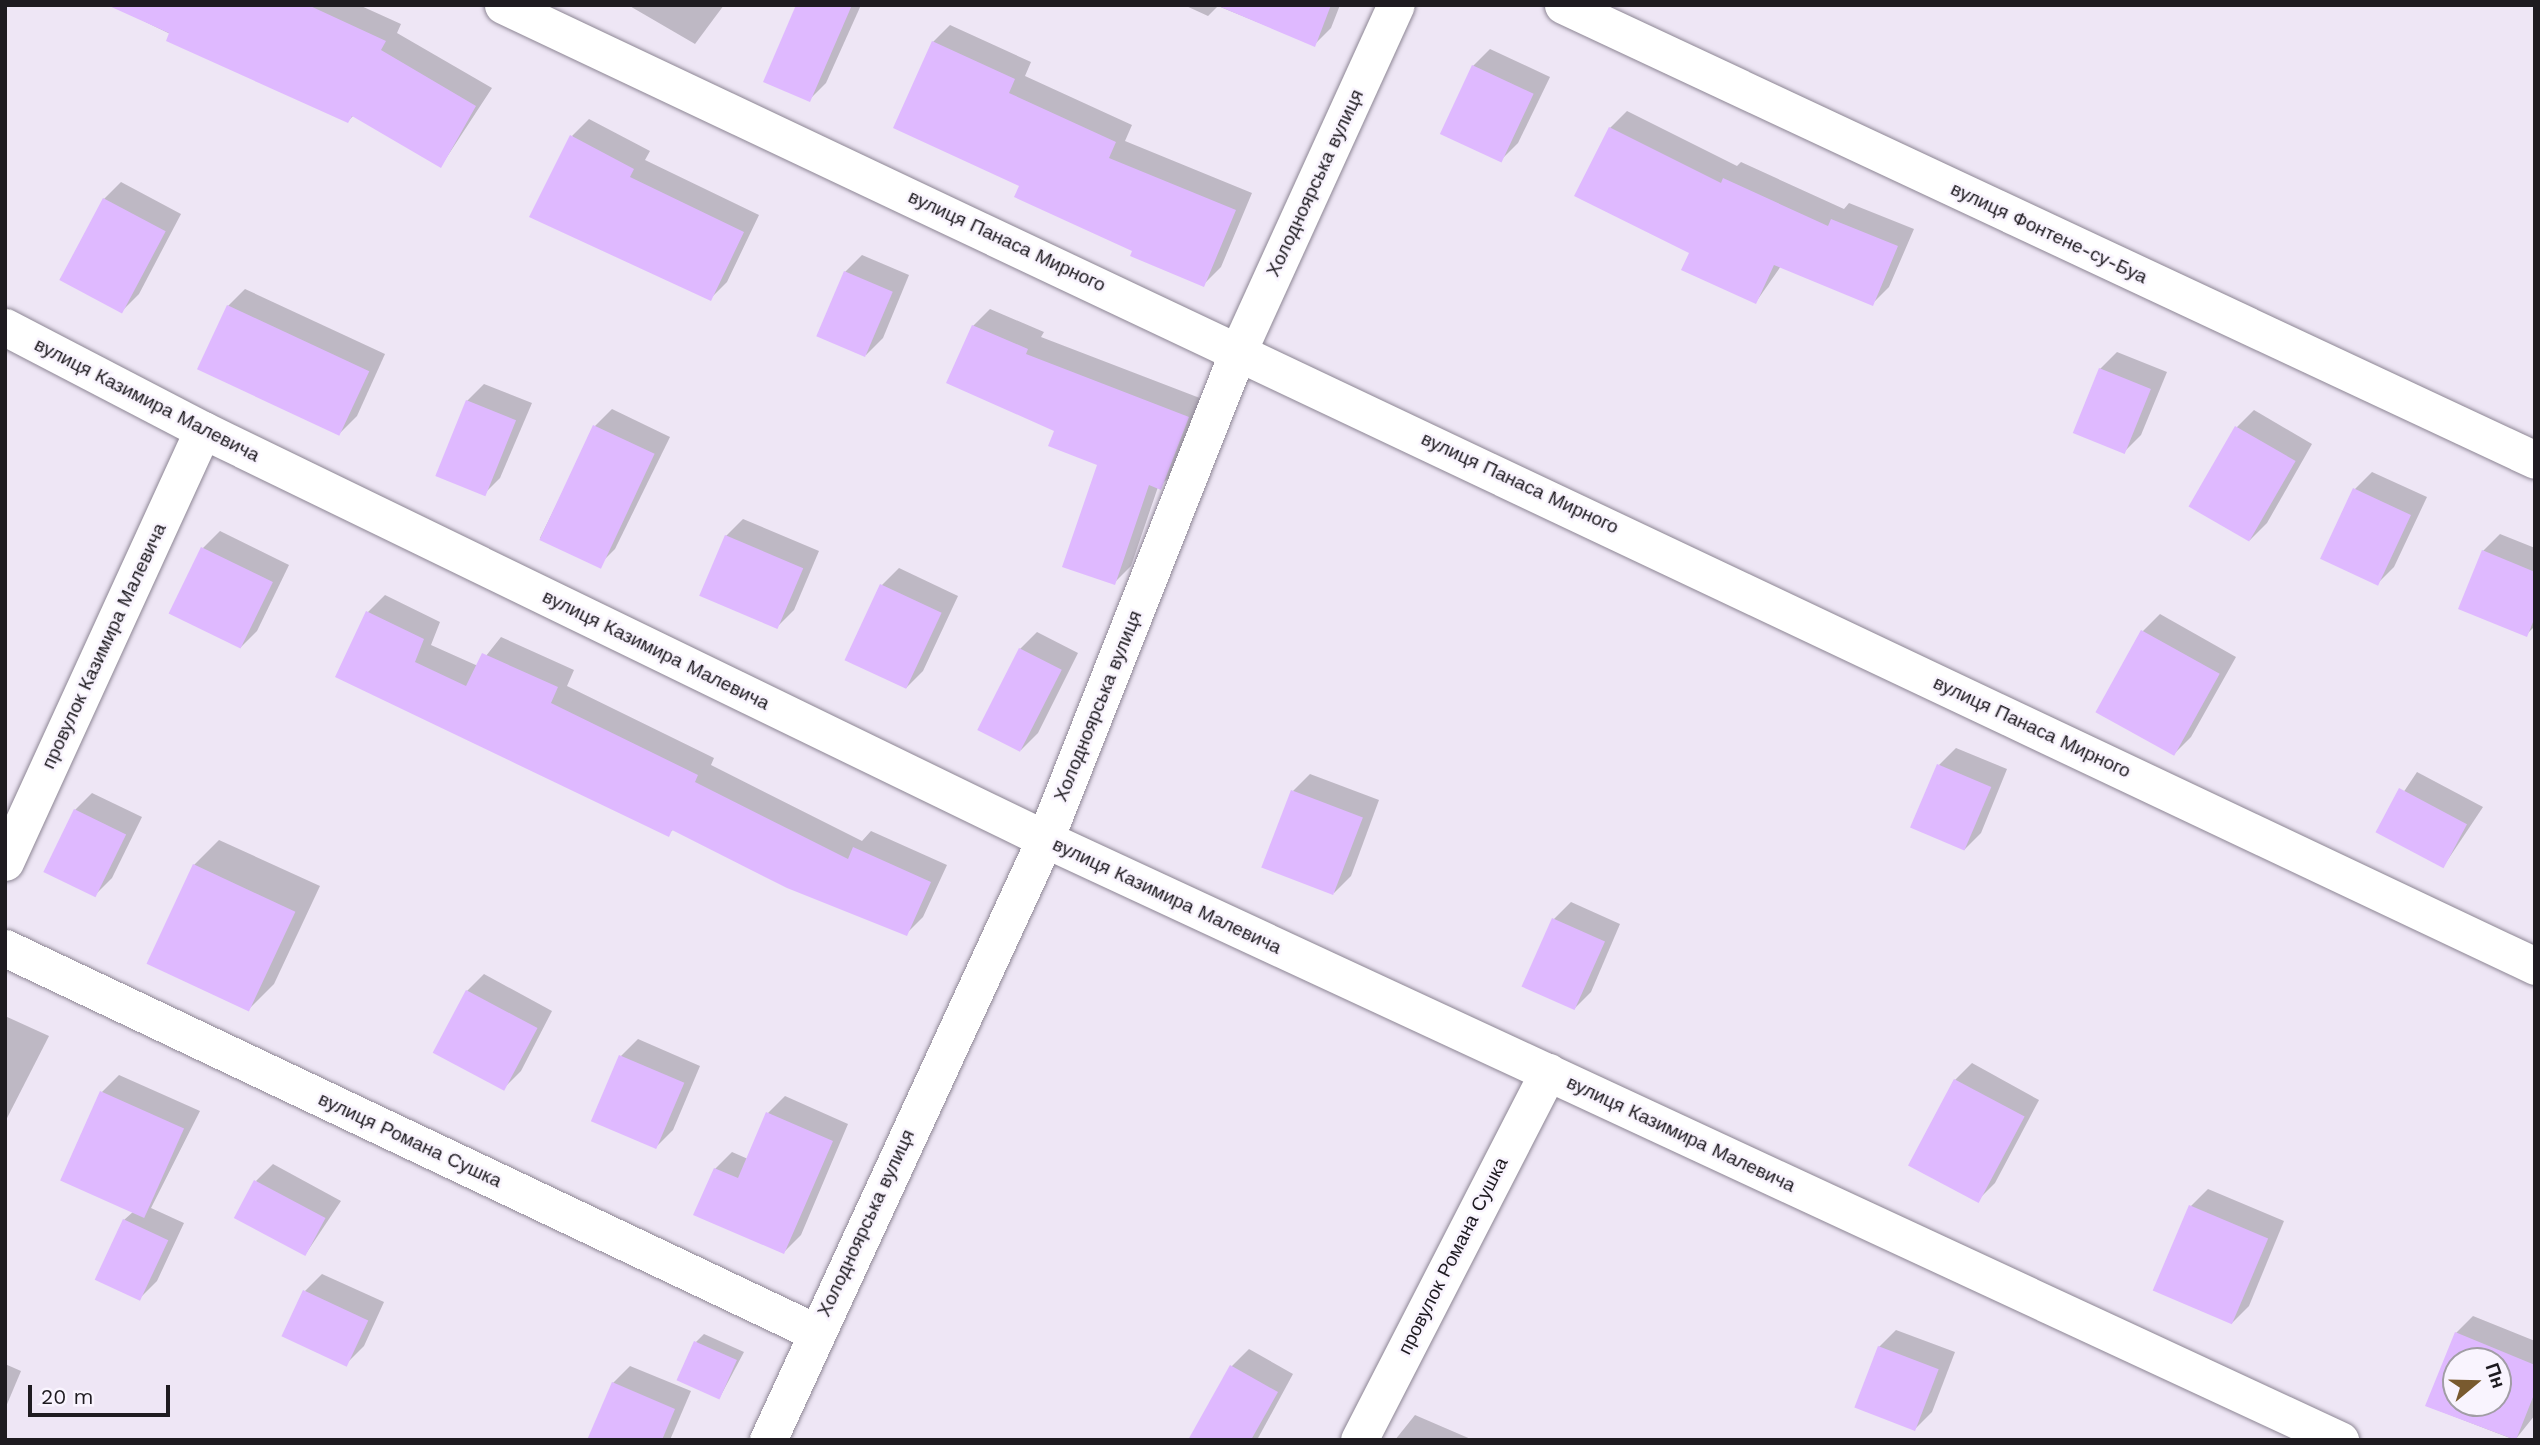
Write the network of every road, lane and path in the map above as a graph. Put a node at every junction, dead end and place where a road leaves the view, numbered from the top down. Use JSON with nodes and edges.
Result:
{"nodes":[{"id":1,"x":503,"y":5,"type":"edge"},
{"id":2,"x":1396,"y":5,"type":"edge"},
{"id":3,"x":1563,"y":5,"type":"edge"},
{"id":4,"x":5,"y":327,"type":"edge"},
{"id":5,"x":1239,"y":349,"type":"junction"},
{"id":6,"x":203,"y":430,"type":"junction"},
{"id":7,"x":2535,"y":460,"type":"edge"},
{"id":8,"x":1045,"y":839,"type":"junction"},
{"id":9,"x":5,"y":862,"type":"edge"},
{"id":10,"x":5,"y":948,"type":"edge"},
{"id":11,"x":2535,"y":966,"type":"edge"},
{"id":12,"x":1548,"y":1072,"type":"junction"},
{"id":13,"x":815,"y":1332,"type":"junction"},
{"id":14,"x":2283,"y":1428,"type":"edge"},
{"id":15,"x":768,"y":1440,"type":"edge"},
{"id":16,"x":1359,"y":1440,"type":"edge"},
{"id":17,"x":2340,"y":1440,"type":"edge"}],
"edges":[{"from":1,"to":5,"type":"street","name":"вулиця Панаса Мирного"},
{"from":2,"to":5,"type":"street","name":"Холодноярська вулиця"},
{"from":3,"to":7,"type":"street","name":"вулиця Фонтене-су-Буа"},
{"from":4,"to":6,"type":"street","name":"вулиця Казимира Малевича"},
{"from":5,"to":8,"type":"street","name":"Холодноярська вулиця"},
{"from":5,"to":11,"type":"street","name":"вулиця Панаса Мирного"},
{"from":6,"to":8,"type":"street","name":"вулиця Казимира Малевича"},
{"from":6,"to":9,"type":"street","name":"провулок Казимира Малевича"},
{"from":8,"to":12,"type":"street","name":"вулиця Казимира Малевича"},
{"from":8,"to":13,"type":"street","name":"Холодноярська вулиця"},
{"from":10,"to":13,"type":"street","name":"вулиця Романа Сушка"},
{"from":12,"to":14,"type":"street","name":"вулиця Казимира Малевича"},
{"from":12,"to":16,"type":"street","name":"провулок Романа Сушка"},
{"from":13,"to":15,"type":"street","name":"Холодноярська вулиця"},
{"from":14,"to":17,"type":"street","name":"вулиця Казимира Малевича"}]}
